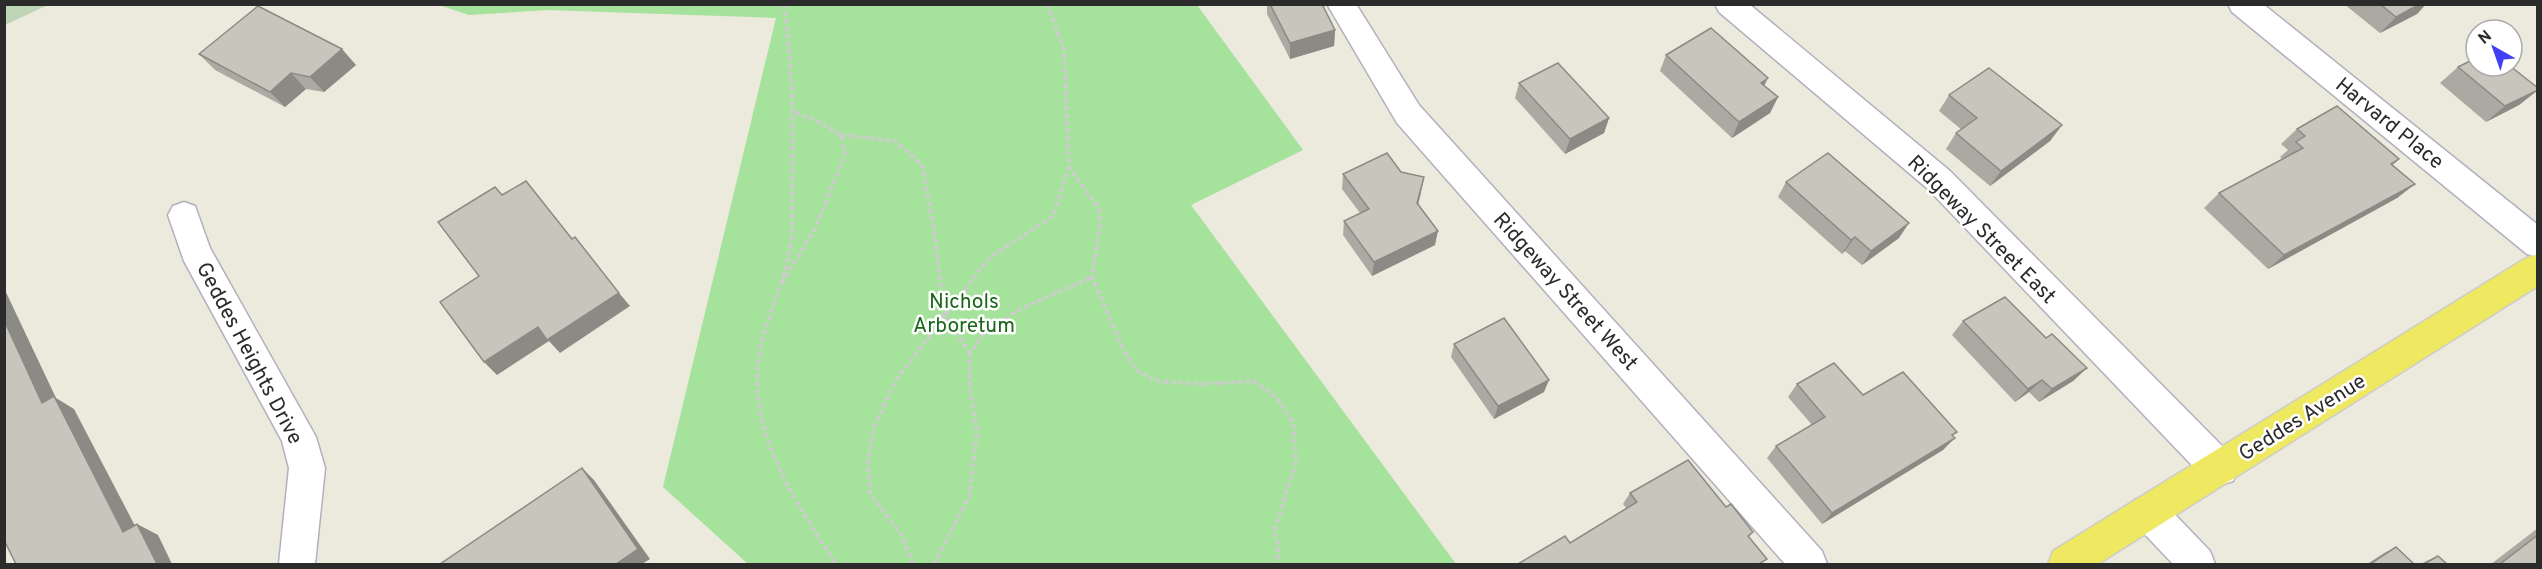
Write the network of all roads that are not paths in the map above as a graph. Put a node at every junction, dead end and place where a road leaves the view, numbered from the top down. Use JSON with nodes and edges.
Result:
{"nodes":[{"id":1,"x":1341,"y":4,"type":"edge"},
{"id":2,"x":1729,"y":4,"type":"edge"},
{"id":3,"x":2242,"y":4,"type":"edge"},
{"id":4,"x":184,"y":214,"type":"dead end"},
{"id":5,"x":2538,"y":244,"type":"edge"},
{"id":6,"x":2538,"y":268,"type":"edge"},
{"id":7,"x":2220,"y":469,"type":"junction"},
{"id":8,"x":2148,"y":512,"type":"junction"},
{"id":9,"x":297,"y":564,"type":"edge"},
{"id":10,"x":1809,"y":564,"type":"edge"},
{"id":11,"x":2066,"y":564,"type":"edge"},
{"id":12,"x":2196,"y":564,"type":"edge"}],
"edges":[{"from":1,"to":10,"type":"street","name":"Ridgeway Street West"},
{"from":2,"to":7,"type":"street","name":"Ridgeway Street East"},
{"from":3,"to":5,"type":"street","name":"Harvard Place"},
{"from":4,"to":9,"type":"street","name":"Geddes Heights Drive"},
{"from":6,"to":7,"type":"main road","name":"Geddes Avenue"},
{"from":7,"to":8,"type":"main road","name":"Geddes Avenue"},
{"from":8,"to":11,"type":"main road","name":"Geddes Avenue"},
{"from":8,"to":12,"type":"street"}]}
